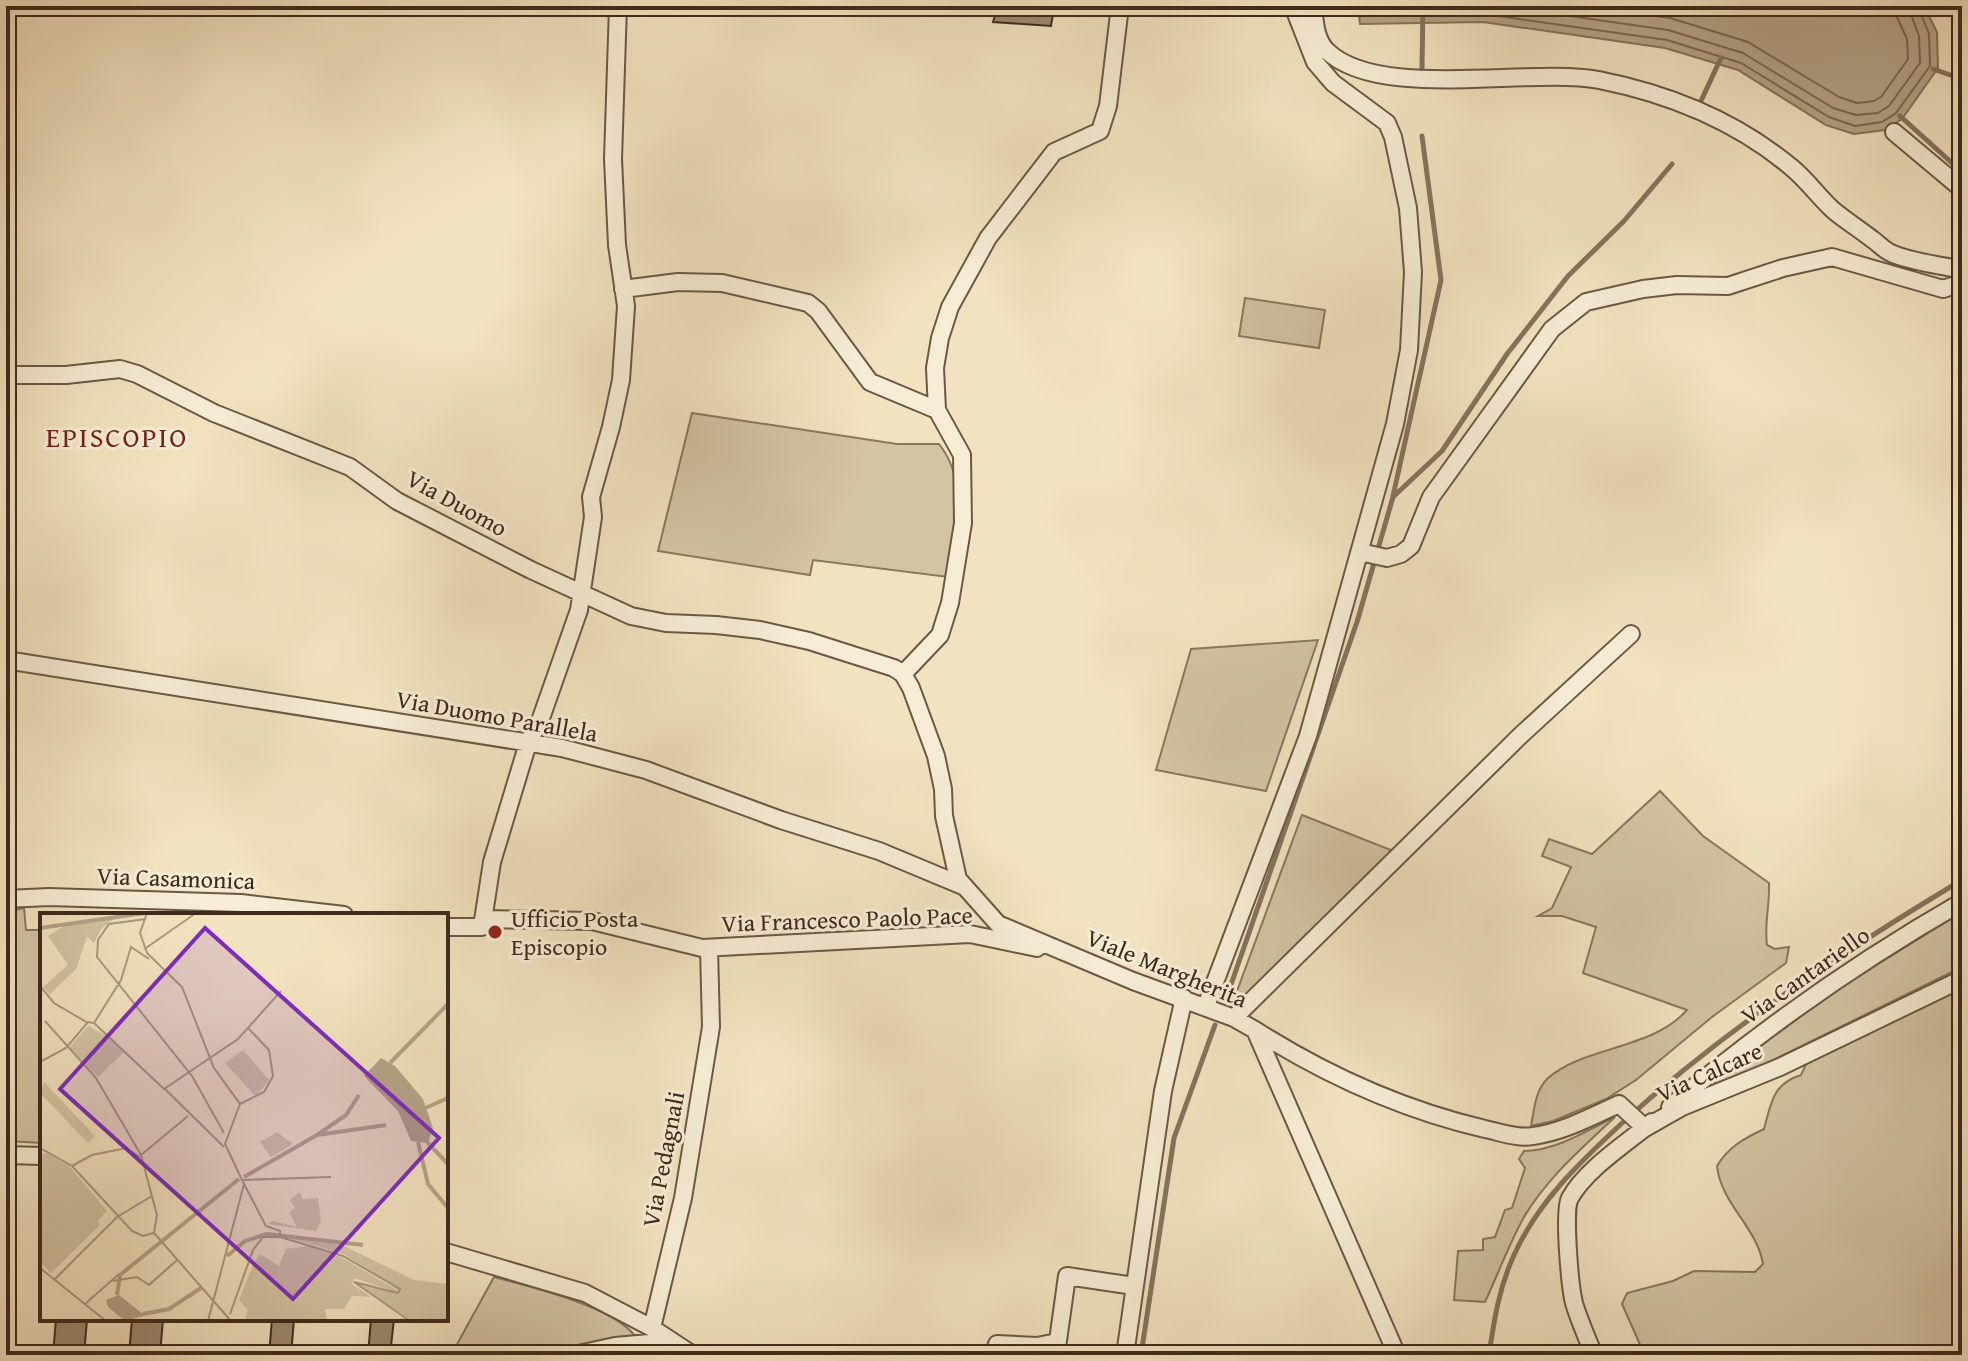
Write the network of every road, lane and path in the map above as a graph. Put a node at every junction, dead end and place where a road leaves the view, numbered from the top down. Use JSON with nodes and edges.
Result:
{"nodes":[{"id":1,"x":618,"y":6,"type":"edge"},
{"id":2,"x":1120,"y":6,"type":"edge"},
{"id":3,"x":1293,"y":6,"type":"edge"},
{"id":4,"x":1313,"y":6,"type":"edge"},
{"id":5,"x":1312,"y":40,"type":"junction"},
{"id":6,"x":1894,"y":132,"type":"dead end"},
{"id":7,"x":1962,"y":189,"type":"edge"},
{"id":8,"x":1962,"y":270,"type":"edge"},
{"id":9,"x":1962,"y":283,"type":"edge"},
{"id":10,"x":623,"y":289,"type":"junction"},
{"id":11,"x":6,"y":375,"type":"edge"},
{"id":12,"x":937,"y":410,"type":"junction"},
{"id":13,"x":1364,"y":554,"type":"junction"},
{"id":14,"x":582,"y":595,"type":"junction"},
{"id":15,"x":1631,"y":634,"type":"dead end"},
{"id":16,"x":6,"y":660,"type":"edge"},
{"id":17,"x":898,"y":671,"type":"junction"},
{"id":18,"x":528,"y":743,"type":"junction"},
{"id":19,"x":963,"y":886,"type":"junction"},
{"id":20,"x":6,"y":899,"type":"edge"},
{"id":21,"x":1962,"y":902,"type":"edge"},
{"id":22,"x":327,"y":913,"type":"edge"},
{"id":23,"x":482,"y":923,"type":"junction"},
{"id":24,"x":448,"y":927,"type":"edge"},
{"id":25,"x":709,"y":948,"type":"junction"},
{"id":26,"x":1070,"y":955,"type":"junction"},
{"id":27,"x":1962,"y":979,"type":"edge"},
{"id":28,"x":1184,"y":998,"type":"junction"},
{"id":29,"x":1206,"y":1006,"type":"junction"},
{"id":30,"x":1234,"y":1018,"type":"junction"},
{"id":31,"x":1255,"y":1030,"type":"junction"},
{"id":32,"x":1642,"y":1125,"type":"junction"},
{"id":33,"x":6,"y":1155,"type":"edge"},
{"id":34,"x":40,"y":1156,"type":"edge"},
{"id":35,"x":448,"y":1253,"type":"edge"},
{"id":36,"x":1134,"y":1286,"type":"junction"},
{"id":37,"x":652,"y":1328,"type":"junction"},
{"id":38,"x":672,"y":1341,"type":"junction"},
{"id":39,"x":1056,"y":1349,"type":"edge"},
{"id":40,"x":574,"y":1355,"type":"edge"},
{"id":41,"x":693,"y":1355,"type":"edge"},
{"id":42,"x":994,"y":1355,"type":"edge"},
{"id":43,"x":1125,"y":1355,"type":"edge"},
{"id":44,"x":1397,"y":1355,"type":"edge"},
{"id":45,"x":1594,"y":1355,"type":"edge"}],
"edges":[{"from":1,"to":10,"type":"street"},
{"from":2,"to":12,"type":"street"},
{"from":3,"to":5,"type":"street"},
{"from":4,"to":5,"type":"street"},
{"from":5,"to":8,"type":"street"},
{"from":5,"to":13,"type":"street"},
{"from":6,"to":7,"type":"street"},
{"from":9,"to":13,"type":"street"},
{"from":10,"to":12,"type":"street"},
{"from":10,"to":14,"type":"street"},
{"from":11,"to":14,"type":"street","name":"Via Duomo"},
{"from":12,"to":17,"type":"street"},
{"from":13,"to":29,"type":"street"},
{"from":14,"to":17,"type":"street","name":"Via Duomo"},
{"from":14,"to":18,"type":"street"},
{"from":15,"to":30,"type":"street"},
{"from":16,"to":18,"type":"street","name":"Via Duomo Parallela"},
{"from":17,"to":19,"type":"street","name":"Viale Margherita"},
{"from":18,"to":19,"type":"street","name":"Via Duomo Parallela"},
{"from":18,"to":23,"type":"street"},
{"from":19,"to":26,"type":"street","name":"Viale Margherita"},
{"from":20,"to":22,"type":"street","name":"Via Casamonica"},
{"from":21,"to":32,"type":"street","name":"Via Cantariello"},
{"from":23,"to":24,"type":"street"},
{"from":23,"to":25,"type":"street","name":"Via Francesco Paolo Pace"},
{"from":25,"to":26,"type":"street","name":"Via Francesco Paolo Pace"},
{"from":25,"to":37,"type":"street","name":"Via Pedagnali"},
{"from":26,"to":28,"type":"street","name":"Viale Margherita"},
{"from":27,"to":32,"type":"street","name":"Via Calcare"},
{"from":28,"to":29,"type":"street","name":"Viale Margherita"},
{"from":28,"to":36,"type":"street"},
{"from":29,"to":30,"type":"street","name":"Viale Margherita"},
{"from":30,"to":31,"type":"street","name":"Viale Margherita"},
{"from":31,"to":32,"type":"street","name":"Via Calcare"},
{"from":31,"to":44,"type":"street","name":"Viale Margherita"},
{"from":32,"to":45,"type":"street"},
{"from":33,"to":34,"type":"street"},
{"from":35,"to":37,"type":"street"},
{"from":36,"to":39,"type":"street"},
{"from":36,"to":43,"type":"street"},
{"from":37,"to":38,"type":"street"},
{"from":38,"to":40,"type":"street"},
{"from":38,"to":41,"type":"street"},
{"from":39,"to":42,"type":"street"}]}
